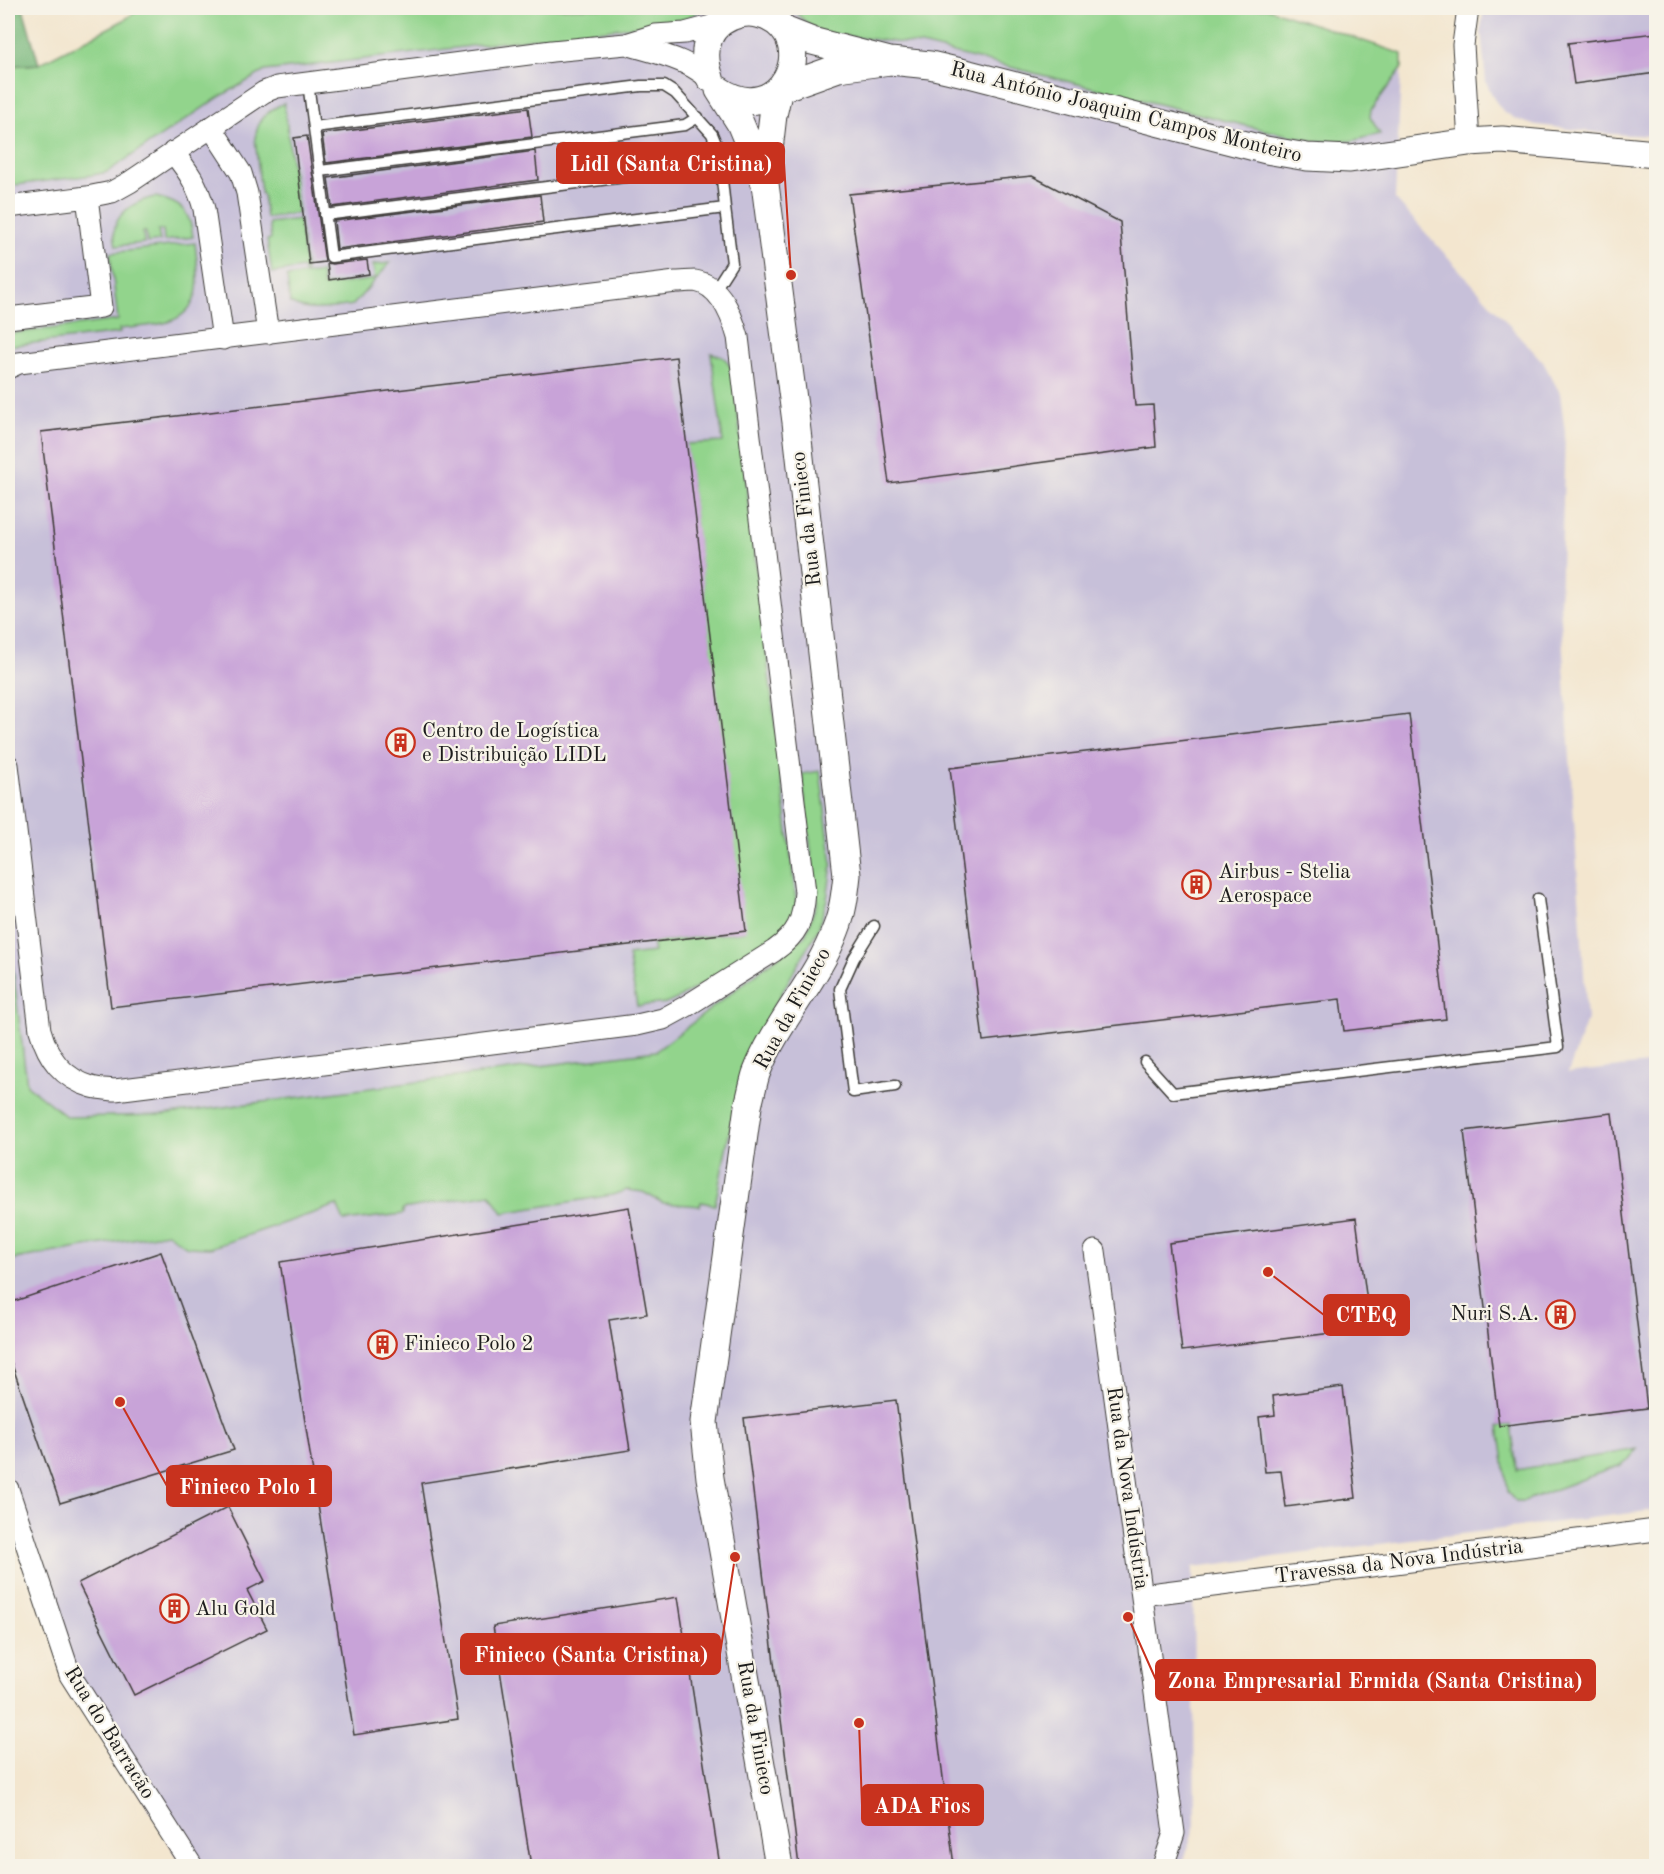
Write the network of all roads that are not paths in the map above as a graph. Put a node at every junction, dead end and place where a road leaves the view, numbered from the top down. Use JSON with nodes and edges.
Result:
{"nodes":[{"id":1,"x":1468,"y":8,"type":"edge"},
{"id":2,"x":719,"y":24,"type":"junction"},
{"id":3,"x":784,"y":30,"type":"junction"},
{"id":4,"x":626,"y":44,"type":"junction"},
{"id":5,"x":890,"y":61,"type":"junction"},
{"id":6,"x":308,"y":83,"type":"junction"},
{"id":7,"x":714,"y":84,"type":"junction"},
{"id":8,"x":779,"y":89,"type":"junction"},
{"id":9,"x":698,"y":117,"type":"junction"},
{"id":10,"x":211,"y":127,"type":"junction"},
{"id":11,"x":314,"y":127,"type":"junction"},
{"id":12,"x":1469,"y":142,"type":"junction"},
{"id":13,"x":173,"y":152,"type":"junction"},
{"id":14,"x":1656,"y":154,"type":"edge"},
{"id":15,"x":720,"y":165,"type":"junction"},
{"id":16,"x":320,"y":171,"type":"junction"},
{"id":17,"x":765,"y":184,"type":"junction"},
{"id":18,"x":87,"y":197,"type":"junction"},
{"id":19,"x":8,"y":207,"type":"edge"},
{"id":20,"x":724,"y":208,"type":"junction"},
{"id":21,"x":325,"y":215,"type":"junction"},
{"id":22,"x":714,"y":291,"type":"junction"},
{"id":23,"x":8,"y":318,"type":"edge"},
{"id":24,"x":268,"y":333,"type":"junction"},
{"id":25,"x":223,"y":339,"type":"junction"},
{"id":26,"x":8,"y":368,"type":"edge"},
{"id":27,"x":8,"y":765,"type":"edge"},
{"id":28,"x":1538,"y":899,"type":"dead end"},
{"id":29,"x":874,"y":926,"type":"dead end"},
{"id":30,"x":1145,"y":1062,"type":"dead end"},
{"id":31,"x":895,"y":1086,"type":"dead end"},
{"id":32,"x":1095,"y":1251,"type":"dead end"},
{"id":33,"x":8,"y":1489,"type":"edge"},
{"id":34,"x":1656,"y":1530,"type":"edge"},
{"id":35,"x":1142,"y":1595,"type":"junction"},
{"id":36,"x":192,"y":1866,"type":"edge"},
{"id":37,"x":778,"y":1866,"type":"edge"},
{"id":38,"x":1163,"y":1866,"type":"edge"}],
"edges":[{"from":1,"to":12,"type":"street"},
{"from":2,"to":3,"type":"street"},
{"from":2,"to":4,"type":"street"},
{"from":2,"to":7,"type":"street"},
{"from":3,"to":5,"type":"street"},
{"from":3,"to":8,"type":"street"},
{"from":4,"to":6,"type":"street"},
{"from":4,"to":7,"type":"street"},
{"from":5,"to":8,"type":"street"},
{"from":5,"to":12,"type":"street","name":"Rua António Joaquim Campos Monteiro"},
{"from":6,"to":10,"type":"street"},
{"from":6,"to":11,"type":"lane"},
{"from":7,"to":8,"type":"street"},
{"from":7,"to":17,"type":"street"},
{"from":8,"to":17,"type":"street"},
{"from":9,"to":11,"type":"lane"},
{"from":9,"to":15,"type":"lane"},
{"from":9,"to":16,"type":"lane"},
{"from":10,"to":13,"type":"street"},
{"from":10,"to":24,"type":"street"},
{"from":11,"to":16,"type":"lane"},
{"from":12,"to":14,"type":"street","name":"Rua António Joaquim Campos Monteiro"},
{"from":13,"to":18,"type":"street"},
{"from":13,"to":25,"type":"street"},
{"from":15,"to":20,"type":"lane"},
{"from":15,"to":21,"type":"lane"},
{"from":16,"to":21,"type":"lane"},
{"from":17,"to":37,"type":"street","name":"Rua da Finieco"},
{"from":18,"to":19,"type":"street"},
{"from":18,"to":23,"type":"street"},
{"from":20,"to":21,"type":"lane"},
{"from":20,"to":22,"type":"lane"},
{"from":22,"to":24,"type":"street"},
{"from":22,"to":27,"type":"street"},
{"from":24,"to":25,"type":"street"},
{"from":25,"to":26,"type":"street"},
{"from":28,"to":30,"type":"lane"},
{"from":29,"to":31,"type":"lane"},
{"from":32,"to":35,"type":"street","name":"Rua da Nova Indústria"},
{"from":33,"to":36,"type":"street","name":"Rua do Barracão"},
{"from":34,"to":35,"type":"street","name":"Travessa da Nova Indústria"},
{"from":35,"to":38,"type":"street","name":"Rua da Nova Indústria"}]}
